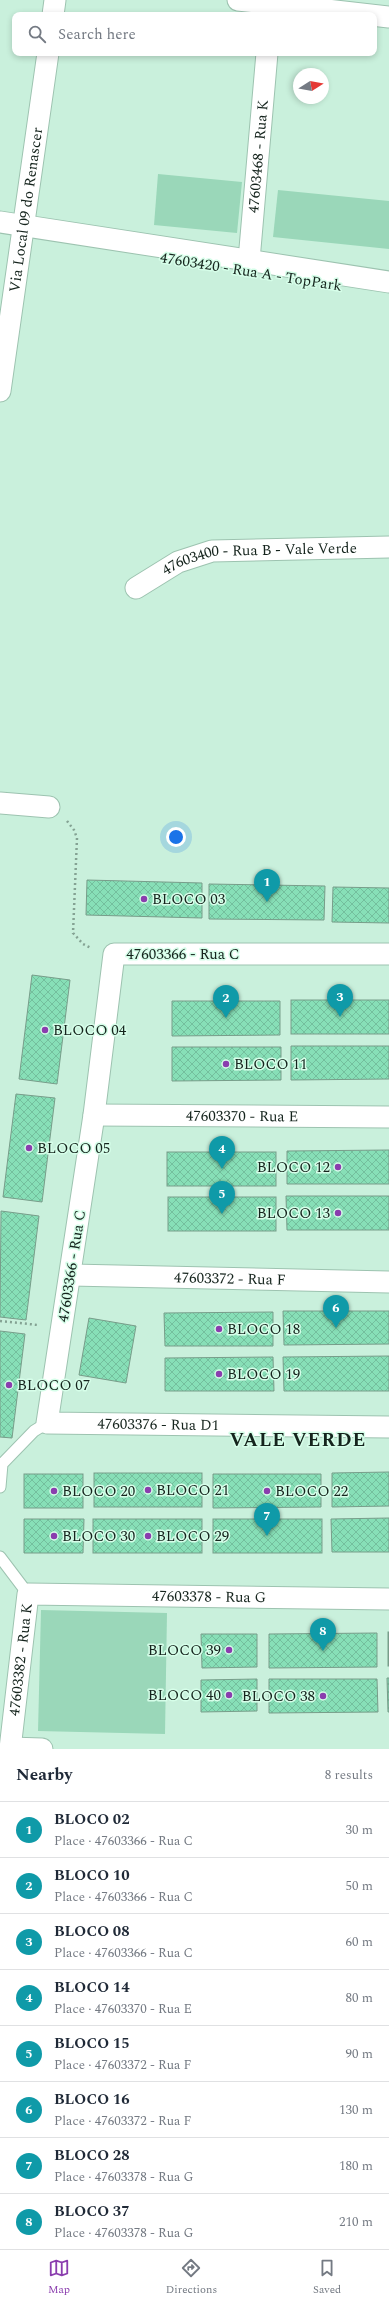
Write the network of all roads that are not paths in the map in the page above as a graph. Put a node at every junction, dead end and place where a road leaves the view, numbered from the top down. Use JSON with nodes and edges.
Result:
{"nodes":[{"id":1,"x":55,"y":0,"type":"edge"},
{"id":2,"x":238,"y":0,"type":"edge"},
{"id":3,"x":271,"y":9,"type":"edge"},
{"id":4,"x":53,"y":12,"type":"edge"},
{"id":5,"x":322,"y":12,"type":"edge"},
{"id":6,"x":377,"y":15,"type":"edge"},
{"id":7,"x":389,"y":16,"type":"edge"},
{"id":8,"x":48,"y":56,"type":"edge"},
{"id":9,"x":267,"y":56,"type":"edge"},
{"id":10,"x":0,"y":222,"type":"edge"},
{"id":11,"x":23,"y":225,"type":"junction"},
{"id":12,"x":120,"y":241,"type":"junction"},
{"id":13,"x":249,"y":260,"type":"junction"},
{"id":14,"x":389,"y":282,"type":"edge"},
{"id":15,"x":389,"y":294,"type":"edge"},
{"id":16,"x":0,"y":391,"type":"edge"},
{"id":17,"x":389,"y":547,"type":"edge"},
{"id":18,"x":136,"y":588,"type":"dead end"},
{"id":19,"x":0,"y":803,"type":"edge"},
{"id":20,"x":49,"y":807,"type":"road end"},
{"id":21,"x":389,"y":954,"type":"edge"},
{"id":22,"x":94,"y":1115,"type":"junction"},
{"id":23,"x":389,"y":1117,"type":"edge"},
{"id":24,"x":71,"y":1276,"type":"junction"},
{"id":25,"x":389,"y":1282,"type":"edge"},
{"id":26,"x":47,"y":1423,"type":"junction"},
{"id":27,"x":389,"y":1427,"type":"edge"},
{"id":28,"x":0,"y":1487,"type":"edge"},
{"id":29,"x":0,"y":1557,"type":"edge"},
{"id":30,"x":28,"y":1594,"type":"junction"},
{"id":31,"x":389,"y":1599,"type":"edge"},
{"id":32,"x":10,"y":1748,"type":"edge"},
{"id":33,"x":42,"y":1749,"type":"edge"}],
"edges":[{"from":1,"to":4,"type":"street"},
{"from":2,"to":3,"type":"street"},
{"from":3,"to":5,"type":"street"},
{"from":6,"to":7,"type":"street"},
{"from":8,"to":11,"type":"street","name":"Via Local 09 do Renascer"},
{"from":9,"to":13,"type":"street","name":"47603468 - Rua K"},
{"from":10,"to":11,"type":"street"},
{"from":11,"to":12,"type":"street"},
{"from":11,"to":16,"type":"street","name":"Via Local 09 do Renascer"},
{"from":12,"to":13,"type":"street"},
{"from":12,"to":15,"type":"street","name":"47603420 - Rua A - TopPark"},
{"from":13,"to":14,"type":"street"},
{"from":17,"to":18,"type":"street","name":"47603400 - Rua B - Vale Verde"},
{"from":19,"to":20,"type":"street"},
{"from":21,"to":22,"type":"street","name":"47603366 - Rua C"},
{"from":22,"to":23,"type":"street","name":"47603370 - Rua E"},
{"from":22,"to":24,"type":"street","name":"47603366 - Rua C"},
{"from":24,"to":25,"type":"street","name":"47603372 - Rua F"},
{"from":24,"to":26,"type":"street","name":"47603366 - Rua C"},
{"from":26,"to":27,"type":"street","name":"47603376 - Rua D1"},
{"from":26,"to":28,"type":"lane"},
{"from":29,"to":30,"type":"lane"},
{"from":30,"to":31,"type":"street","name":"47603378 - Rua G"},
{"from":30,"to":32,"type":"street","name":"47603382 - Rua K"},
{"from":32,"to":33,"type":"street"}]}
